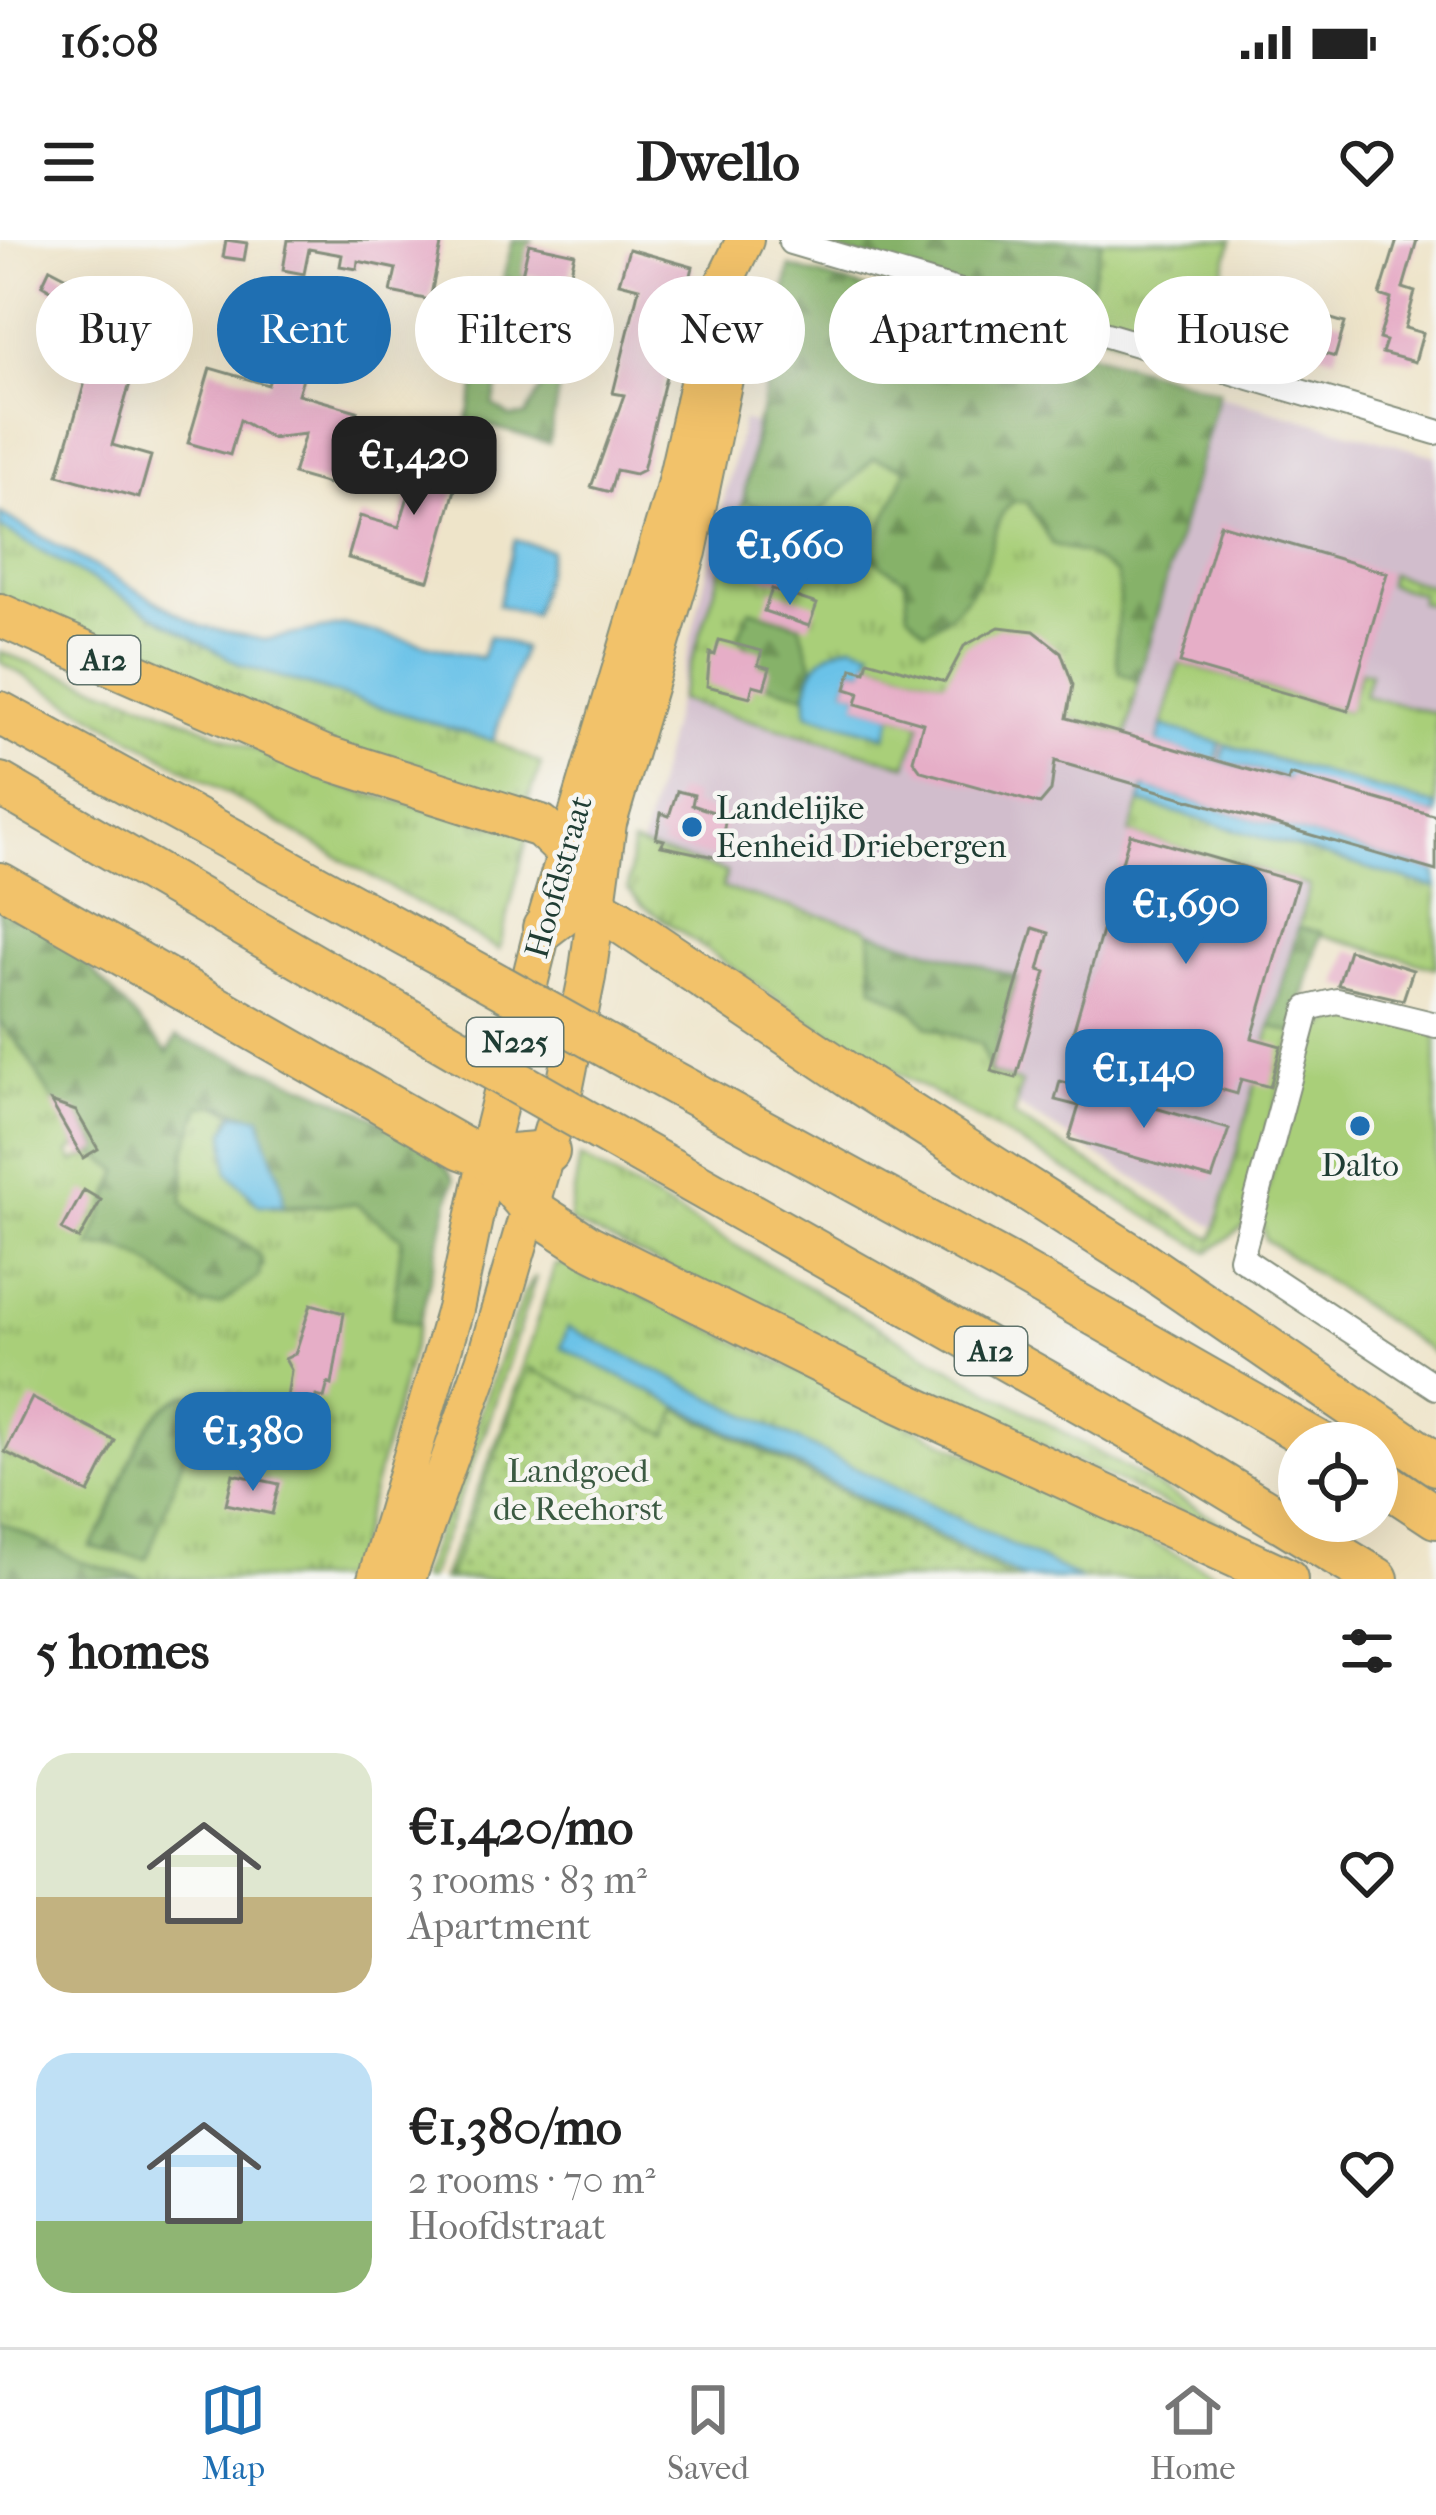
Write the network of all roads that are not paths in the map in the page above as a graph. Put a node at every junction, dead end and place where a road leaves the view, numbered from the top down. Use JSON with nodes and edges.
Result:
{"nodes":[{"id":1,"x":791,"y":242,"type":"edge"},
{"id":2,"x":743,"y":245,"type":"edge"},
{"id":3,"x":1436,"y":432,"type":"edge"},
{"id":4,"x":0,"y":615,"type":"edge"},
{"id":5,"x":0,"y":712,"type":"edge"},
{"id":6,"x":0,"y":784,"type":"edge"},
{"id":7,"x":560,"y":833,"type":"junction"},
{"id":8,"x":0,"y":884,"type":"edge"},
{"id":9,"x":596,"y":908,"type":"junction"},
{"id":10,"x":544,"y":928,"type":"junction"},
{"id":11,"x":1436,"y":1025,"type":"edge"},
{"id":12,"x":548,"y":1152,"type":"junction"},
{"id":13,"x":487,"y":1157,"type":"junction"},
{"id":14,"x":531,"y":1209,"type":"junction"},
{"id":15,"x":1436,"y":1387,"type":"edge"},
{"id":16,"x":1283,"y":1422,"type":"edge"},
{"id":17,"x":1436,"y":1464,"type":"edge"},
{"id":18,"x":1398,"y":1492,"type":"edge"},
{"id":19,"x":1436,"y":1517,"type":"edge"},
{"id":20,"x":376,"y":1579,"type":"edge"},
{"id":21,"x":407,"y":1579,"type":"edge"},
{"id":22,"x":1286,"y":1579,"type":"edge"},
{"id":23,"x":1377,"y":1579,"type":"edge"}],
"edges":[{"from":1,"to":3,"type":"street"},
{"from":2,"to":7,"type":"main road","name":"Hoofdstraat","number":"N225"},
{"from":2,"to":9,"type":"main road","name":"Hoofdstraat","number":"N225"},
{"from":4,"to":7,"type":"highway","number":"A12"},
{"from":5,"to":16,"type":"highway","number":"A12","bridge":true},
{"from":6,"to":23,"type":"highway","number":"A12","bridge":true},
{"from":7,"to":9,"type":"highway"},
{"from":7,"to":10,"type":"main road","name":"Hoofdstraat","number":"N225"},
{"from":8,"to":13,"type":"highway"},
{"from":9,"to":10,"type":"highway"},
{"from":9,"to":12,"type":"main road","name":"Hoofdstraat","number":"N225"},
{"from":9,"to":17,"type":"highway"},
{"from":10,"to":13,"type":"main road","name":"Hoofdstraat","number":"N225"},
{"from":11,"to":15,"type":"street"},
{"from":12,"to":13,"type":"highway"},
{"from":12,"to":14,"type":"main road","name":"Hoofdstraat","number":"N225"},
{"from":13,"to":14,"type":"highway"},
{"from":13,"to":20,"type":"main road","name":"Hoofdstraat"},
{"from":14,"to":21,"type":"main road","name":"Hoofdstraat"},
{"from":14,"to":22,"type":"highway","number":"A12"},
{"from":18,"to":19,"type":"highway"}]}
